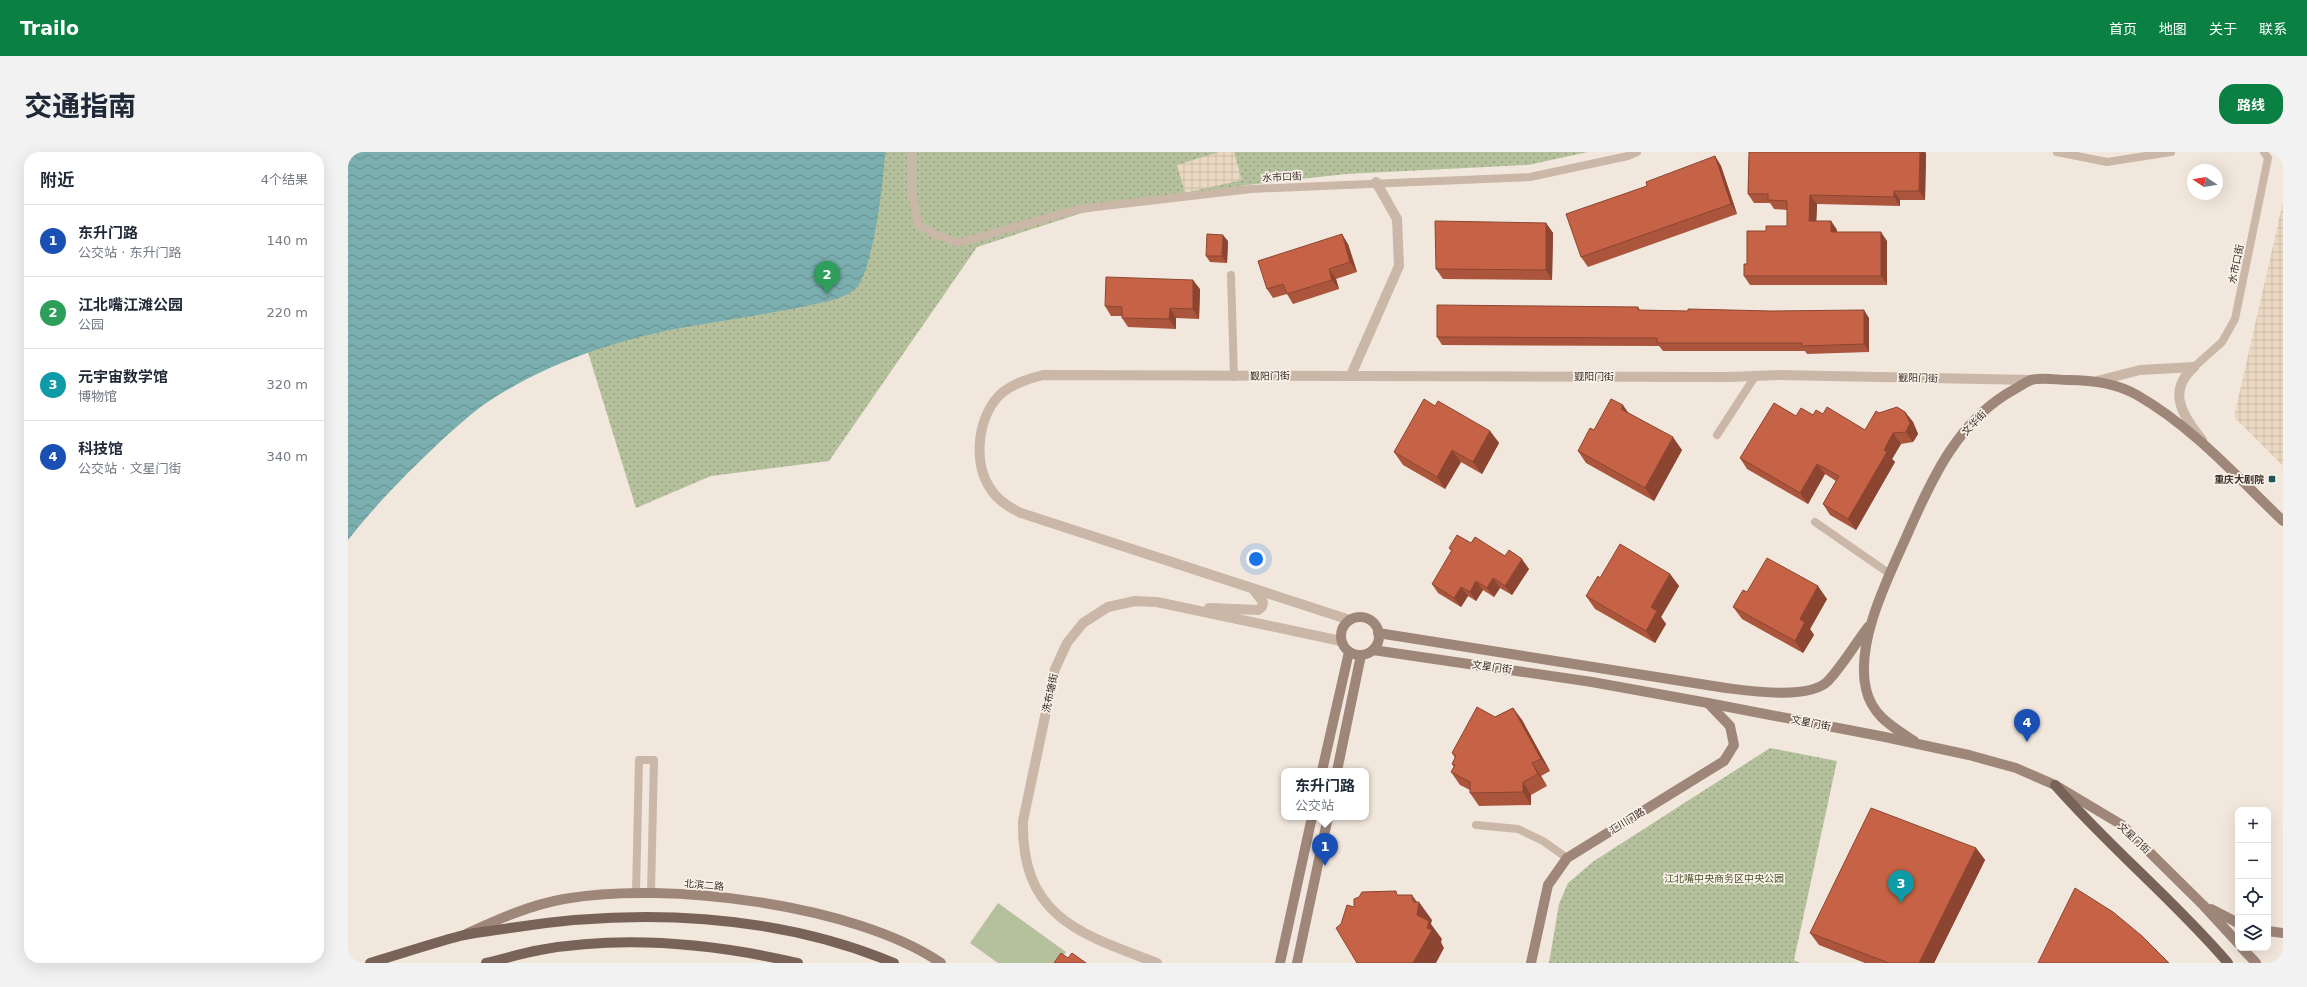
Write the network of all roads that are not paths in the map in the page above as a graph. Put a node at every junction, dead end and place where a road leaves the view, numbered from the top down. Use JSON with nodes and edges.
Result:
{"nodes":[{"id":1,"x":912,"y":152,"type":"edge"},
{"id":2,"x":1637,"y":152,"type":"edge"},
{"id":3,"x":2057,"y":152,"type":"edge"},
{"id":4,"x":2171,"y":152,"type":"edge"},
{"id":5,"x":2264,"y":152,"type":"edge"},
{"id":6,"x":1612,"y":156,"type":"edge"},
{"id":7,"x":1376,"y":182,"type":"junction"},
{"id":8,"x":1231,"y":275,"type":"dead end"},
{"id":9,"x":2194,"y":366,"type":"junction"},
{"id":10,"x":1352,"y":375,"type":"junction"},
{"id":11,"x":1756,"y":376,"type":"junction"},
{"id":12,"x":1234,"y":377,"type":"junction"},
{"id":13,"x":2032,"y":380,"type":"junction"},
{"id":14,"x":2097,"y":380,"type":"junction"},
{"id":15,"x":1717,"y":435,"type":"dead end"},
{"id":16,"x":2208,"y":448,"type":"junction"},
{"id":17,"x":2283,"y":521,"type":"edge"},
{"id":18,"x":1815,"y":522,"type":"dead end"},
{"id":19,"x":1890,"y":574,"type":"junction"},
{"id":20,"x":1253,"y":589,"type":"junction"},
{"id":21,"x":1191,"y":608,"type":"junction"},
{"id":22,"x":1350,"y":620,"type":"junction"},
{"id":23,"x":1870,"y":625,"type":"junction"},
{"id":24,"x":1378,"y":633,"type":"junction"},
{"id":25,"x":1341,"y":641,"type":"junction"},
{"id":26,"x":1373,"y":650,"type":"junction"},
{"id":27,"x":1349,"y":652,"type":"junction"},
{"id":28,"x":1361,"y":655,"type":"junction"},
{"id":29,"x":1708,"y":703,"type":"junction"},
{"id":30,"x":1920,"y":745,"type":"junction"},
{"id":31,"x":1323,"y":768,"type":"edge"},
{"id":32,"x":1338,"y":768,"type":"edge"},
{"id":33,"x":2055,"y":785,"type":"junction"},
{"id":34,"x":1311,"y":820,"type":"edge"},
{"id":35,"x":1327,"y":820,"type":"edge"},
{"id":36,"x":1476,"y":825,"type":"dead end"},
{"id":37,"x":1567,"y":858,"type":"junction"},
{"id":38,"x":636,"y":893,"type":"junction"},
{"id":39,"x":651,"y":893,"type":"junction"},
{"id":40,"x":2203,"y":905,"type":"junction"},
{"id":41,"x":2235,"y":921,"type":"edge"},
{"id":42,"x":2271,"y":931,"type":"edge"},
{"id":43,"x":2283,"y":933,"type":"edge"},
{"id":44,"x":460,"y":936,"type":"junction"},
{"id":45,"x":2235,"y":940,"type":"edge"},
{"id":46,"x":2245,"y":951,"type":"edge"},
{"id":47,"x":370,"y":963,"type":"edge"},
{"id":48,"x":486,"y":963,"type":"edge"},
{"id":49,"x":798,"y":963,"type":"edge"},
{"id":50,"x":894,"y":963,"type":"edge"},
{"id":51,"x":941,"y":963,"type":"edge"},
{"id":52,"x":1157,"y":963,"type":"edge"},
{"id":53,"x":1280,"y":963,"type":"edge"},
{"id":54,"x":1297,"y":963,"type":"edge"},
{"id":55,"x":1531,"y":963,"type":"edge"},
{"id":56,"x":2228,"y":963,"type":"edge"},
{"id":57,"x":2256,"y":963,"type":"edge"}],
"edges":[{"from":1,"to":7,"type":"lane","name":"水市口街"},
{"from":2,"to":6,"type":"lane","name":"水市口街"},
{"from":3,"to":4,"type":"lane"},
{"from":5,"to":9,"type":"lane","name":"水市口街"},
{"from":6,"to":7,"type":"lane","name":"水市口街"},
{"from":7,"to":10,"type":"street"},
{"from":8,"to":12,"type":"lane"},
{"from":9,"to":14,"type":"street"},
{"from":9,"to":16,"type":"street"},
{"from":10,"to":11,"type":"street","name":"觐阳门街"},
{"from":10,"to":12,"type":"street","name":"觐阳门街"},
{"from":11,"to":13,"type":"street","name":"觐阳门街"},
{"from":11,"to":15,"type":"lane"},
{"from":12,"to":20,"type":"street","name":"觐阳门街"},
{"from":13,"to":14,"type":"street","name":"文华街"},
{"from":13,"to":19,"type":"street","name":"文华街"},
{"from":14,"to":16,"type":"street","name":"文华街"},
{"from":16,"to":17,"type":"street","name":"文华街"},
{"from":18,"to":19,"type":"lane"},
{"from":19,"to":23,"type":"street","name":"文华街"},
{"from":20,"to":21,"type":"street"},
{"from":20,"to":22,"type":"street","name":"觐阳门街"},
{"from":21,"to":25,"type":"street","name":"洗布塘街"},
{"from":21,"to":52,"type":"street","name":"洗布塘街"},
{"from":22,"to":24,"type":"street"},
{"from":22,"to":25,"type":"street"},
{"from":23,"to":24,"type":"street","name":"文星门街"},
{"from":23,"to":30,"type":"street","name":"文华街"},
{"from":24,"to":26,"type":"street"},
{"from":25,"to":27,"type":"street"},
{"from":26,"to":28,"type":"street"},
{"from":26,"to":29,"type":"street","name":"文星门街"},
{"from":27,"to":28,"type":"street"},
{"from":27,"to":31,"type":"street"},
{"from":28,"to":32,"type":"street"},
{"from":29,"to":30,"type":"street","name":"文星门街"},
{"from":29,"to":37,"type":"street","name":"汇川门路"},
{"from":30,"to":33,"type":"street","name":"文星门街"},
{"from":33,"to":40,"type":"street","name":"文星门街"},
{"from":33,"to":56,"type":"main road"},
{"from":34,"to":53,"type":"street"},
{"from":35,"to":54,"type":"street"},
{"from":36,"to":37,"type":"lane"},
{"from":37,"to":55,"type":"street","name":"汇川门路"},
{"from":38,"to":39,"type":"street","name":"北滨二路"},
{"from":38,"to":39,"type":"lane"},
{"from":38,"to":44,"type":"street","name":"北滨二路"},
{"from":39,"to":51,"type":"street","name":"北滨二路"},
{"from":40,"to":41,"type":"street"},
{"from":40,"to":45,"type":"street"},
{"from":42,"to":43,"type":"street"},
{"from":44,"to":47,"type":"main road","name":"北滨二路"},
{"from":44,"to":50,"type":"main road","name":"北滨二路"},
{"from":46,"to":57,"type":"street"},
{"from":48,"to":49,"type":"main road"}]}
